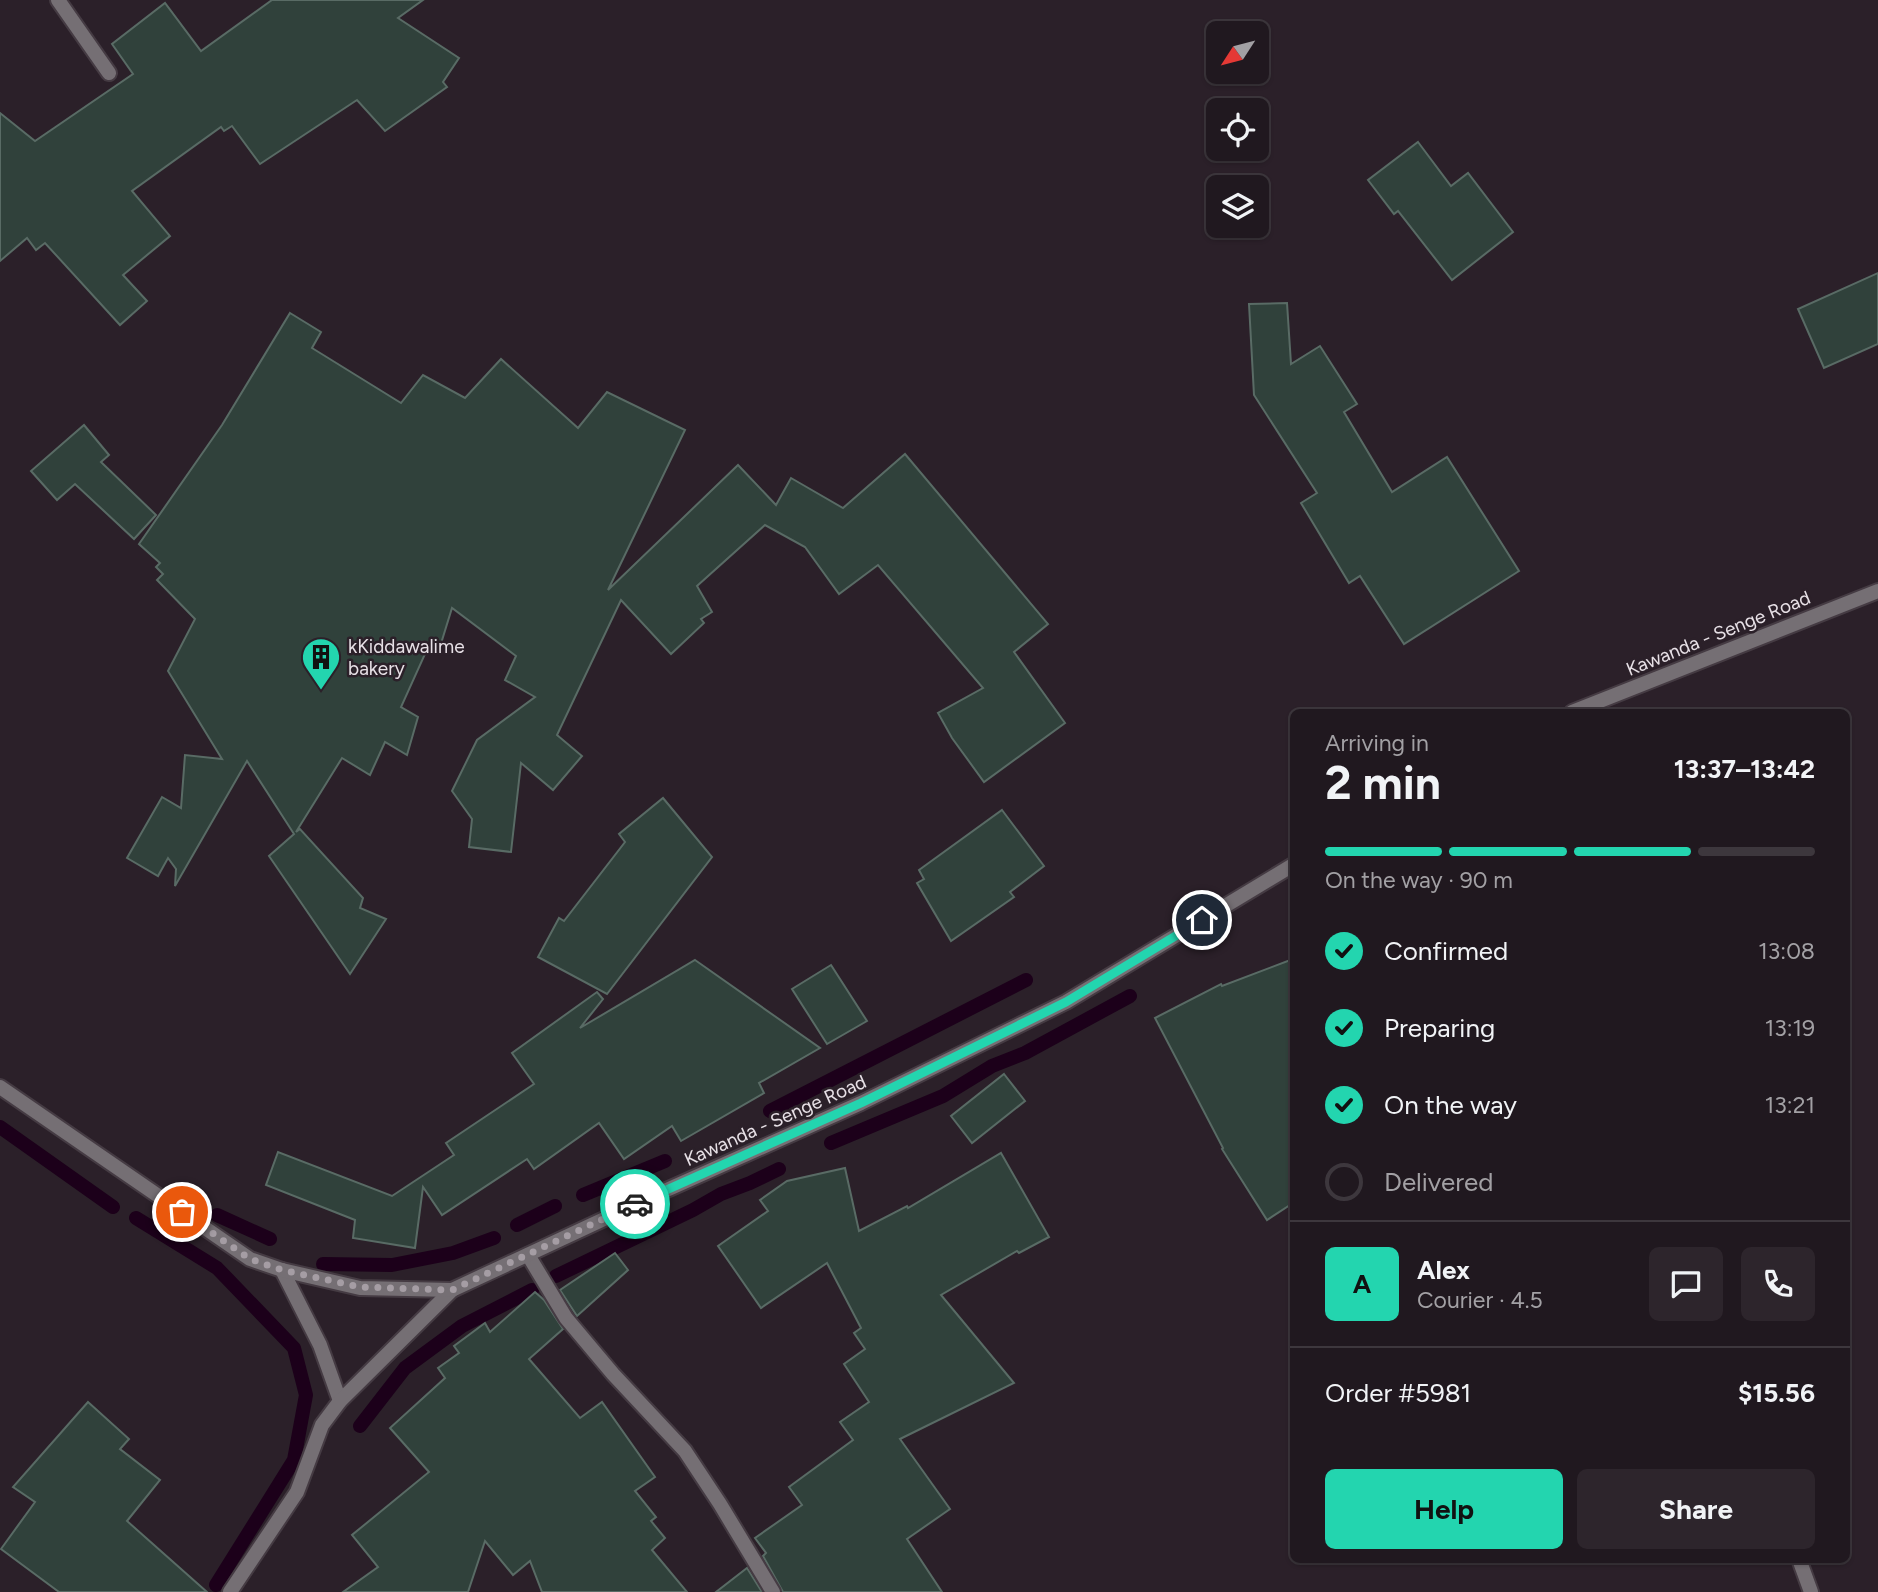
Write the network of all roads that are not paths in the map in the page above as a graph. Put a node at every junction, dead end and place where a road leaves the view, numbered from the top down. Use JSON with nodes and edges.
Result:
{"nodes":[{"id":1,"x":58,"y":0,"type":"edge"},
{"id":2,"x":108,"y":73,"type":"dead end"},
{"id":3,"x":1878,"y":590,"type":"edge"},
{"id":4,"x":1580,"y":709,"type":"edge"},
{"id":5,"x":1290,"y":867,"type":"edge"},
{"id":6,"x":0,"y":1087,"type":"edge"},
{"id":7,"x":528,"y":1255,"type":"junction"},
{"id":8,"x":282,"y":1270,"type":"junction"},
{"id":9,"x":452,"y":1290,"type":"junction"},
{"id":10,"x":340,"y":1401,"type":"junction"},
{"id":11,"x":1800,"y":1563,"type":"edge"},
{"id":12,"x":230,"y":1592,"type":"edge"},
{"id":13,"x":773,"y":1592,"type":"edge"},
{"id":14,"x":1811,"y":1592,"type":"edge"}],
"edges":[{"from":1,"to":2,"type":"street"},
{"from":3,"to":4,"type":"street","name":"Kawanda - Senge Road"},
{"from":5,"to":7,"type":"street","name":"Kawanda - Senge Road"},
{"from":6,"to":8,"type":"street","name":"Kawanda - Senge Road"},
{"from":7,"to":9,"type":"street","name":"Kawanda - Senge Road"},
{"from":7,"to":13,"type":"street"},
{"from":8,"to":9,"type":"street","name":"Kawanda - Senge Road"},
{"from":8,"to":10,"type":"street"},
{"from":9,"to":10,"type":"street"},
{"from":10,"to":12,"type":"street"},
{"from":11,"to":14,"type":"street"}]}
